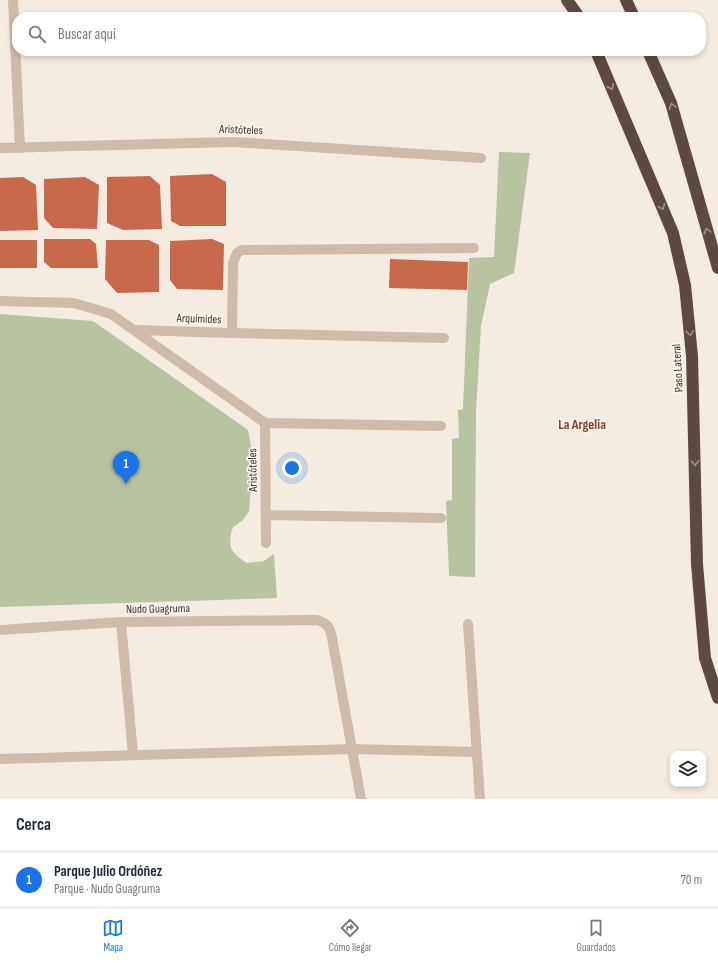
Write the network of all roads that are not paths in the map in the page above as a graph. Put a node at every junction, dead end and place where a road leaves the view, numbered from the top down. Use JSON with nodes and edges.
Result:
{"nodes":[{"id":1,"x":13,"y":0,"type":"edge"},
{"id":2,"x":567,"y":0,"type":"edge"},
{"id":3,"x":626,"y":0,"type":"edge"},
{"id":4,"x":14,"y":12,"type":"edge"},
{"id":5,"x":576,"y":12,"type":"edge"},
{"id":6,"x":632,"y":12,"type":"edge"},
{"id":7,"x":16,"y":56,"type":"edge"},
{"id":8,"x":598,"y":56,"type":"edge"},
{"id":9,"x":650,"y":56,"type":"edge"},
{"id":10,"x":0,"y":148,"type":"edge"},
{"id":11,"x":20,"y":148,"type":"junction"},
{"id":12,"x":482,"y":158,"type":"dead end"},
{"id":13,"x":474,"y":248,"type":"dead end"},
{"id":14,"x":718,"y":268,"type":"edge"},
{"id":15,"x":0,"y":301,"type":"edge"},
{"id":16,"x":136,"y":330,"type":"junction"},
{"id":17,"x":232,"y":333,"type":"junction"},
{"id":18,"x":444,"y":338,"type":"dead end"},
{"id":19,"x":265,"y":423,"type":"junction"},
{"id":20,"x":441,"y":426,"type":"dead end"},
{"id":21,"x":267,"y":515,"type":"junction"},
{"id":22,"x":441,"y":518,"type":"dead end"},
{"id":23,"x":266,"y":543,"type":"dead end"},
{"id":24,"x":121,"y":622,"type":"junction"},
{"id":25,"x":468,"y":624,"type":"dead end"},
{"id":26,"x":0,"y":630,"type":"edge"},
{"id":27,"x":718,"y":698,"type":"edge"},
{"id":28,"x":353,"y":749,"type":"junction"},
{"id":29,"x":476,"y":752,"type":"junction"},
{"id":30,"x":133,"y":754,"type":"junction"},
{"id":31,"x":0,"y":759,"type":"edge"},
{"id":32,"x":361,"y":799,"type":"edge"},
{"id":33,"x":480,"y":799,"type":"edge"}],
"edges":[{"from":1,"to":4,"type":"street"},
{"from":2,"to":5,"type":"highway"},
{"from":3,"to":6,"type":"highway"},
{"from":7,"to":11,"type":"street"},
{"from":8,"to":27,"type":"highway","name":"Paso Lateral","one_way":true},
{"from":14,"to":9,"type":"highway","one_way":true},
{"from":10,"to":11,"type":"street","name":"Aristóteles"},
{"from":11,"to":12,"type":"street","name":"Aristóteles"},
{"from":13,"to":17,"type":"street","name":"Arquímides"},
{"from":15,"to":16,"type":"street"},
{"from":16,"to":17,"type":"street","name":"Arquímides"},
{"from":16,"to":19,"type":"street"},
{"from":17,"to":18,"type":"street"},
{"from":19,"to":20,"type":"street"},
{"from":19,"to":21,"type":"street","name":"Aristóteles"},
{"from":21,"to":22,"type":"street"},
{"from":21,"to":23,"type":"street","name":"Aristóteles"},
{"from":24,"to":26,"type":"street","name":"Nudo Guagruma"},
{"from":24,"to":28,"type":"street","name":"Nudo Guagruma"},
{"from":24,"to":30,"type":"street"},
{"from":25,"to":29,"type":"street"},
{"from":28,"to":29,"type":"street"},
{"from":28,"to":30,"type":"street"},
{"from":28,"to":32,"type":"street"},
{"from":29,"to":33,"type":"street"},
{"from":30,"to":31,"type":"street"}]}
